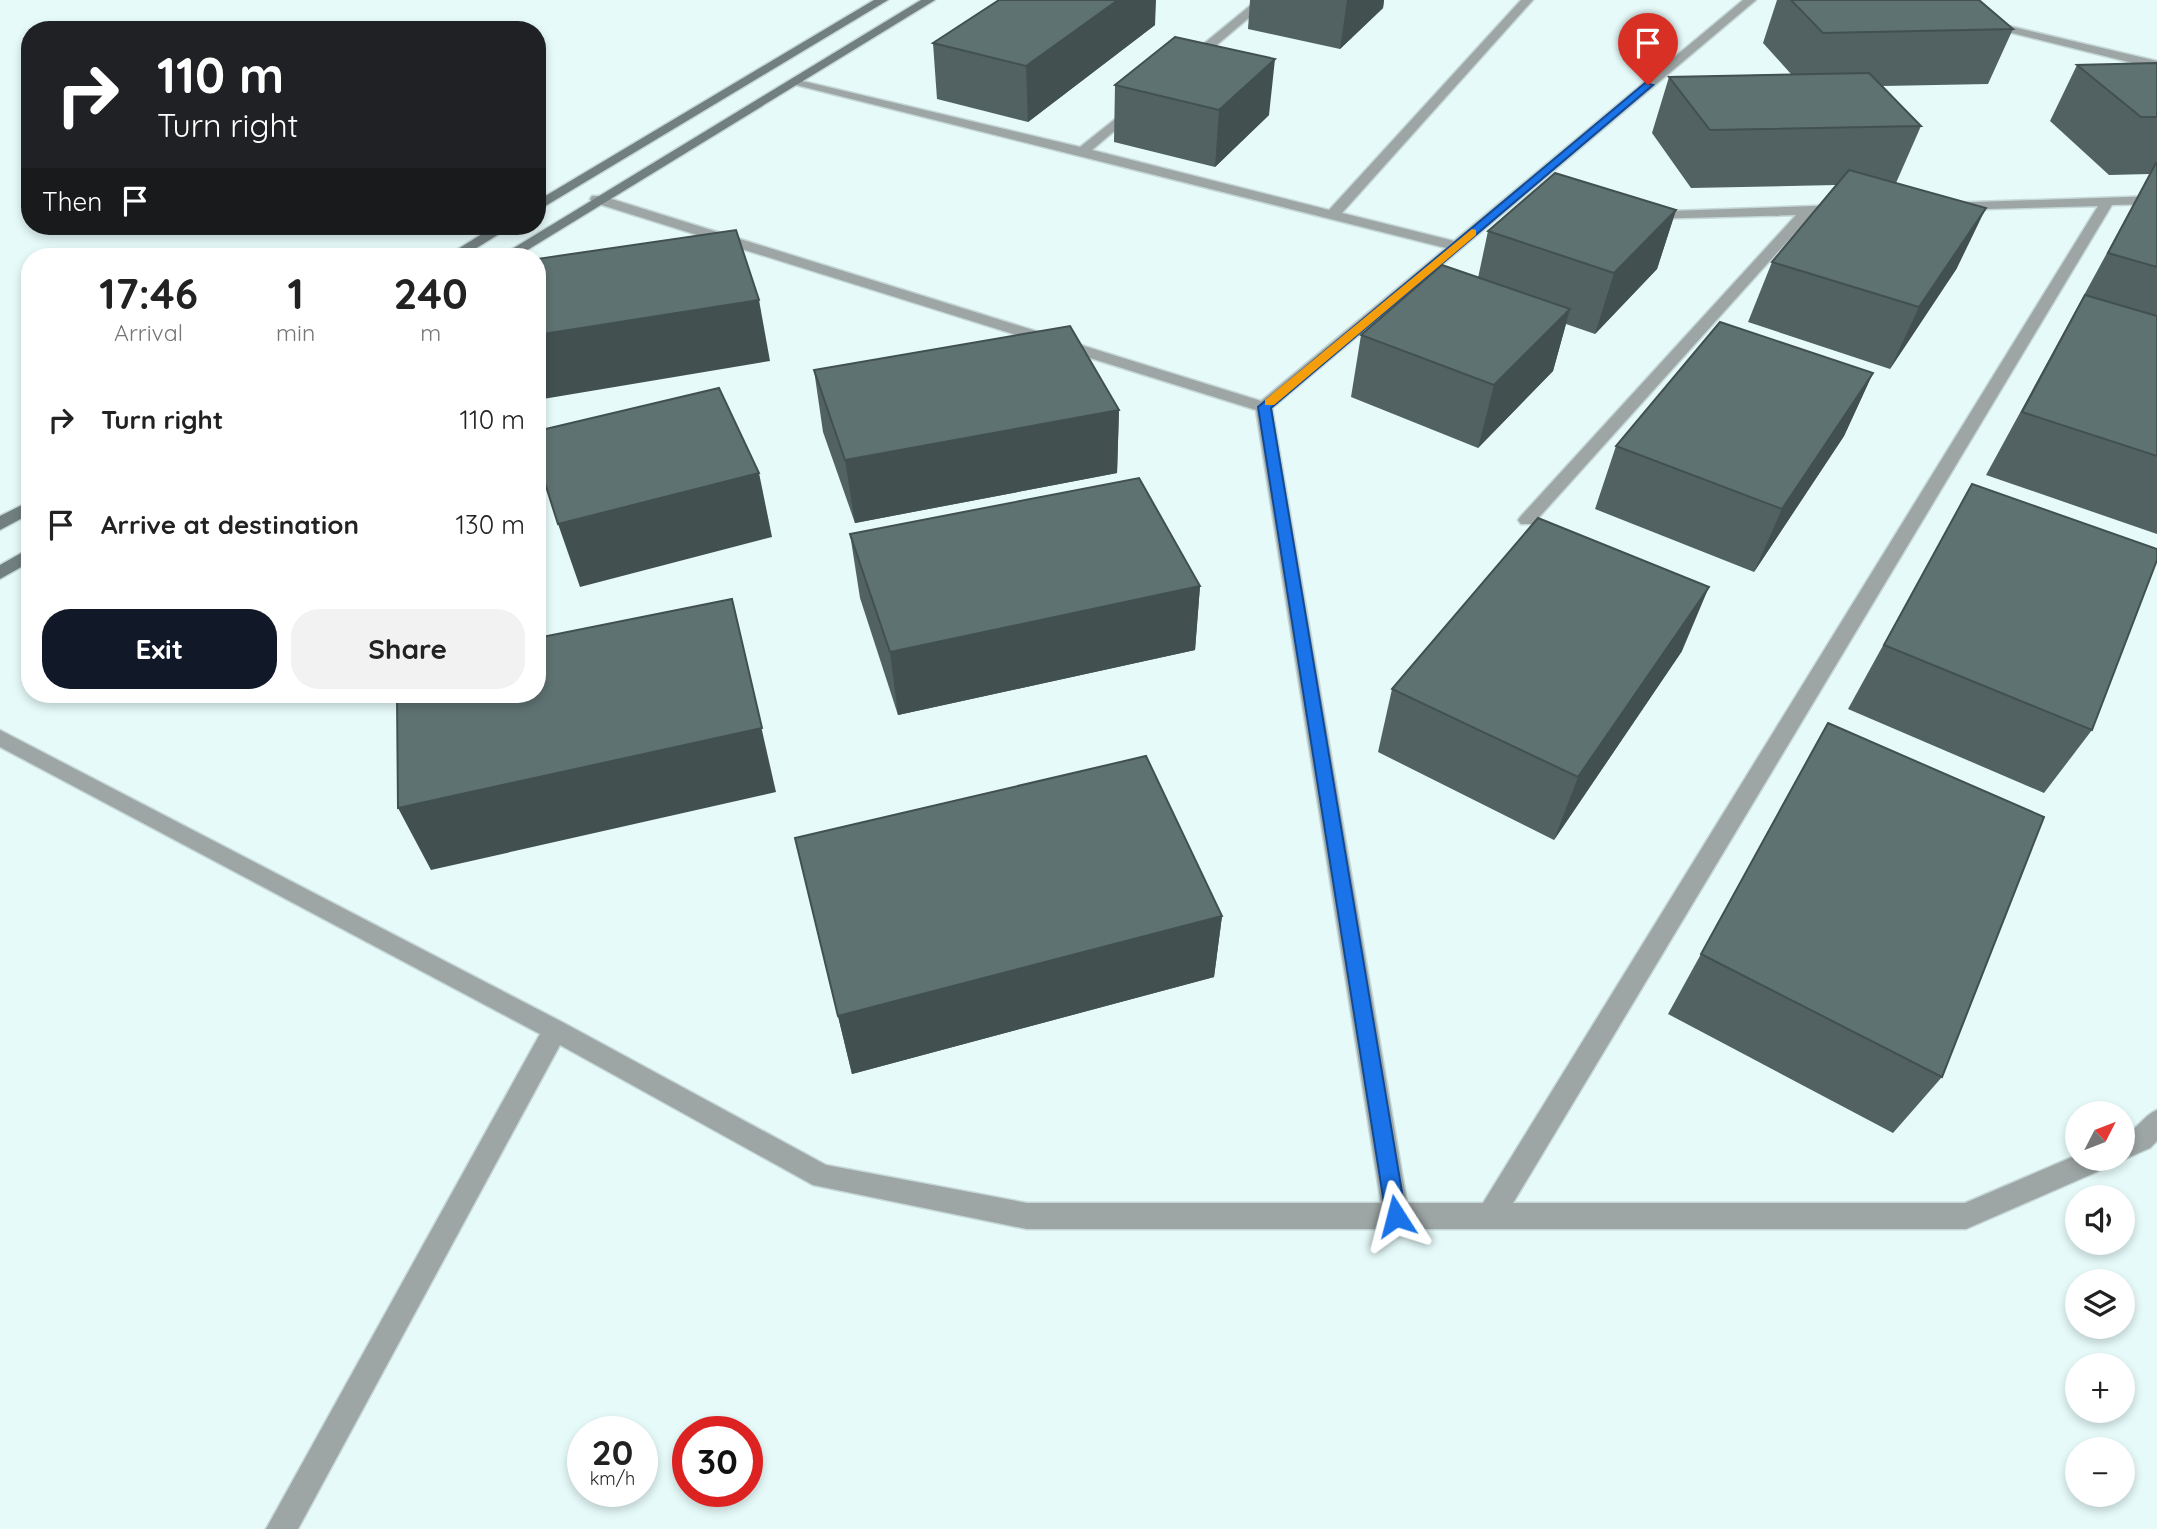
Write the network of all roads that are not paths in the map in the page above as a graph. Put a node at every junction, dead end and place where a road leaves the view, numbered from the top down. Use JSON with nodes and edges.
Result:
{"nodes":[{"id":1,"x":882,"y":0,"type":"edge"},
{"id":2,"x":929,"y":0,"type":"edge"},
{"id":3,"x":1264,"y":0,"type":"edge"},
{"id":4,"x":1527,"y":0,"type":"edge"},
{"id":5,"x":1750,"y":0,"type":"edge"},
{"id":6,"x":1970,"y":19,"type":"edge"},
{"id":7,"x":2157,"y":65,"type":"edge"},
{"id":8,"x":1178,"y":71,"type":"edge"},
{"id":9,"x":794,"y":83,"type":"junction"},
{"id":10,"x":1146,"y":98,"type":"edge"},
{"id":11,"x":1082,"y":151,"type":"junction"},
{"id":12,"x":597,"y":200,"type":"junction"},
{"id":13,"x":2157,"y":200,"type":"edge"},
{"id":14,"x":2108,"y":201,"type":"junction"},
{"id":15,"x":546,"y":202,"type":"edge"},
{"id":16,"x":1930,"y":207,"type":"edge"},
{"id":17,"x":1862,"y":209,"type":"edge"},
{"id":18,"x":1808,"y":211,"type":"junction"},
{"id":19,"x":1333,"y":215,"type":"junction"},
{"id":20,"x":1626,"y":216,"type":"edge"},
{"id":21,"x":1487,"y":220,"type":"junction"},
{"id":22,"x":1514,"y":220,"type":"edge"},
{"id":23,"x":546,"y":232,"type":"edge"},
{"id":24,"x":490,"y":235,"type":"edge"},
{"id":25,"x":541,"y":235,"type":"edge"},
{"id":26,"x":1456,"y":246,"type":"junction"},
{"id":27,"x":467,"y":248,"type":"edge"},
{"id":28,"x":520,"y":248,"type":"edge"},
{"id":29,"x":1264,"y":407,"type":"junction"},
{"id":30,"x":21,"y":511,"type":"edge"},
{"id":31,"x":1527,"y":520,"type":"dead end"},
{"id":32,"x":0,"y":524,"type":"edge"},
{"id":33,"x":21,"y":560,"type":"edge"},
{"id":34,"x":0,"y":573,"type":"edge"},
{"id":35,"x":0,"y":738,"type":"edge"},
{"id":36,"x":555,"y":1030,"type":"junction"},
{"id":37,"x":2157,"y":1122,"type":"edge"},
{"id":38,"x":2135,"y":1143,"type":"edge"},
{"id":39,"x":2069,"y":1171,"type":"edge"},
{"id":40,"x":1396,"y":1216,"type":"junction"},
{"id":41,"x":1490,"y":1216,"type":"junction"},
{"id":42,"x":281,"y":1529,"type":"edge"}],
"edges":[{"from":1,"to":15,"type":"street"},
{"from":2,"to":9,"type":"street"},
{"from":3,"to":8,"type":"street"},
{"from":4,"to":19,"type":"street"},
{"from":5,"to":21,"type":"street"},
{"from":6,"to":7,"type":"street"},
{"from":9,"to":11,"type":"street"},
{"from":9,"to":12,"type":"street"},
{"from":10,"to":11,"type":"street"},
{"from":11,"to":19,"type":"street"},
{"from":12,"to":23,"type":"street"},
{"from":12,"to":29,"type":"street"},
{"from":13,"to":14,"type":"street"},
{"from":14,"to":16,"type":"street"},
{"from":14,"to":41,"type":"street"},
{"from":17,"to":18,"type":"street"},
{"from":18,"to":20,"type":"street"},
{"from":18,"to":31,"type":"street"},
{"from":19,"to":26,"type":"street"},
{"from":21,"to":22,"type":"street"},
{"from":21,"to":26,"type":"street"},
{"from":24,"to":27,"type":"street"},
{"from":25,"to":28,"type":"street"},
{"from":26,"to":29,"type":"street"},
{"from":29,"to":40,"type":"street"},
{"from":30,"to":32,"type":"street"},
{"from":33,"to":34,"type":"street"},
{"from":35,"to":36,"type":"street"},
{"from":36,"to":40,"type":"street"},
{"from":36,"to":42,"type":"street"},
{"from":37,"to":38,"type":"street"},
{"from":39,"to":41,"type":"street"},
{"from":40,"to":41,"type":"street"}]}
